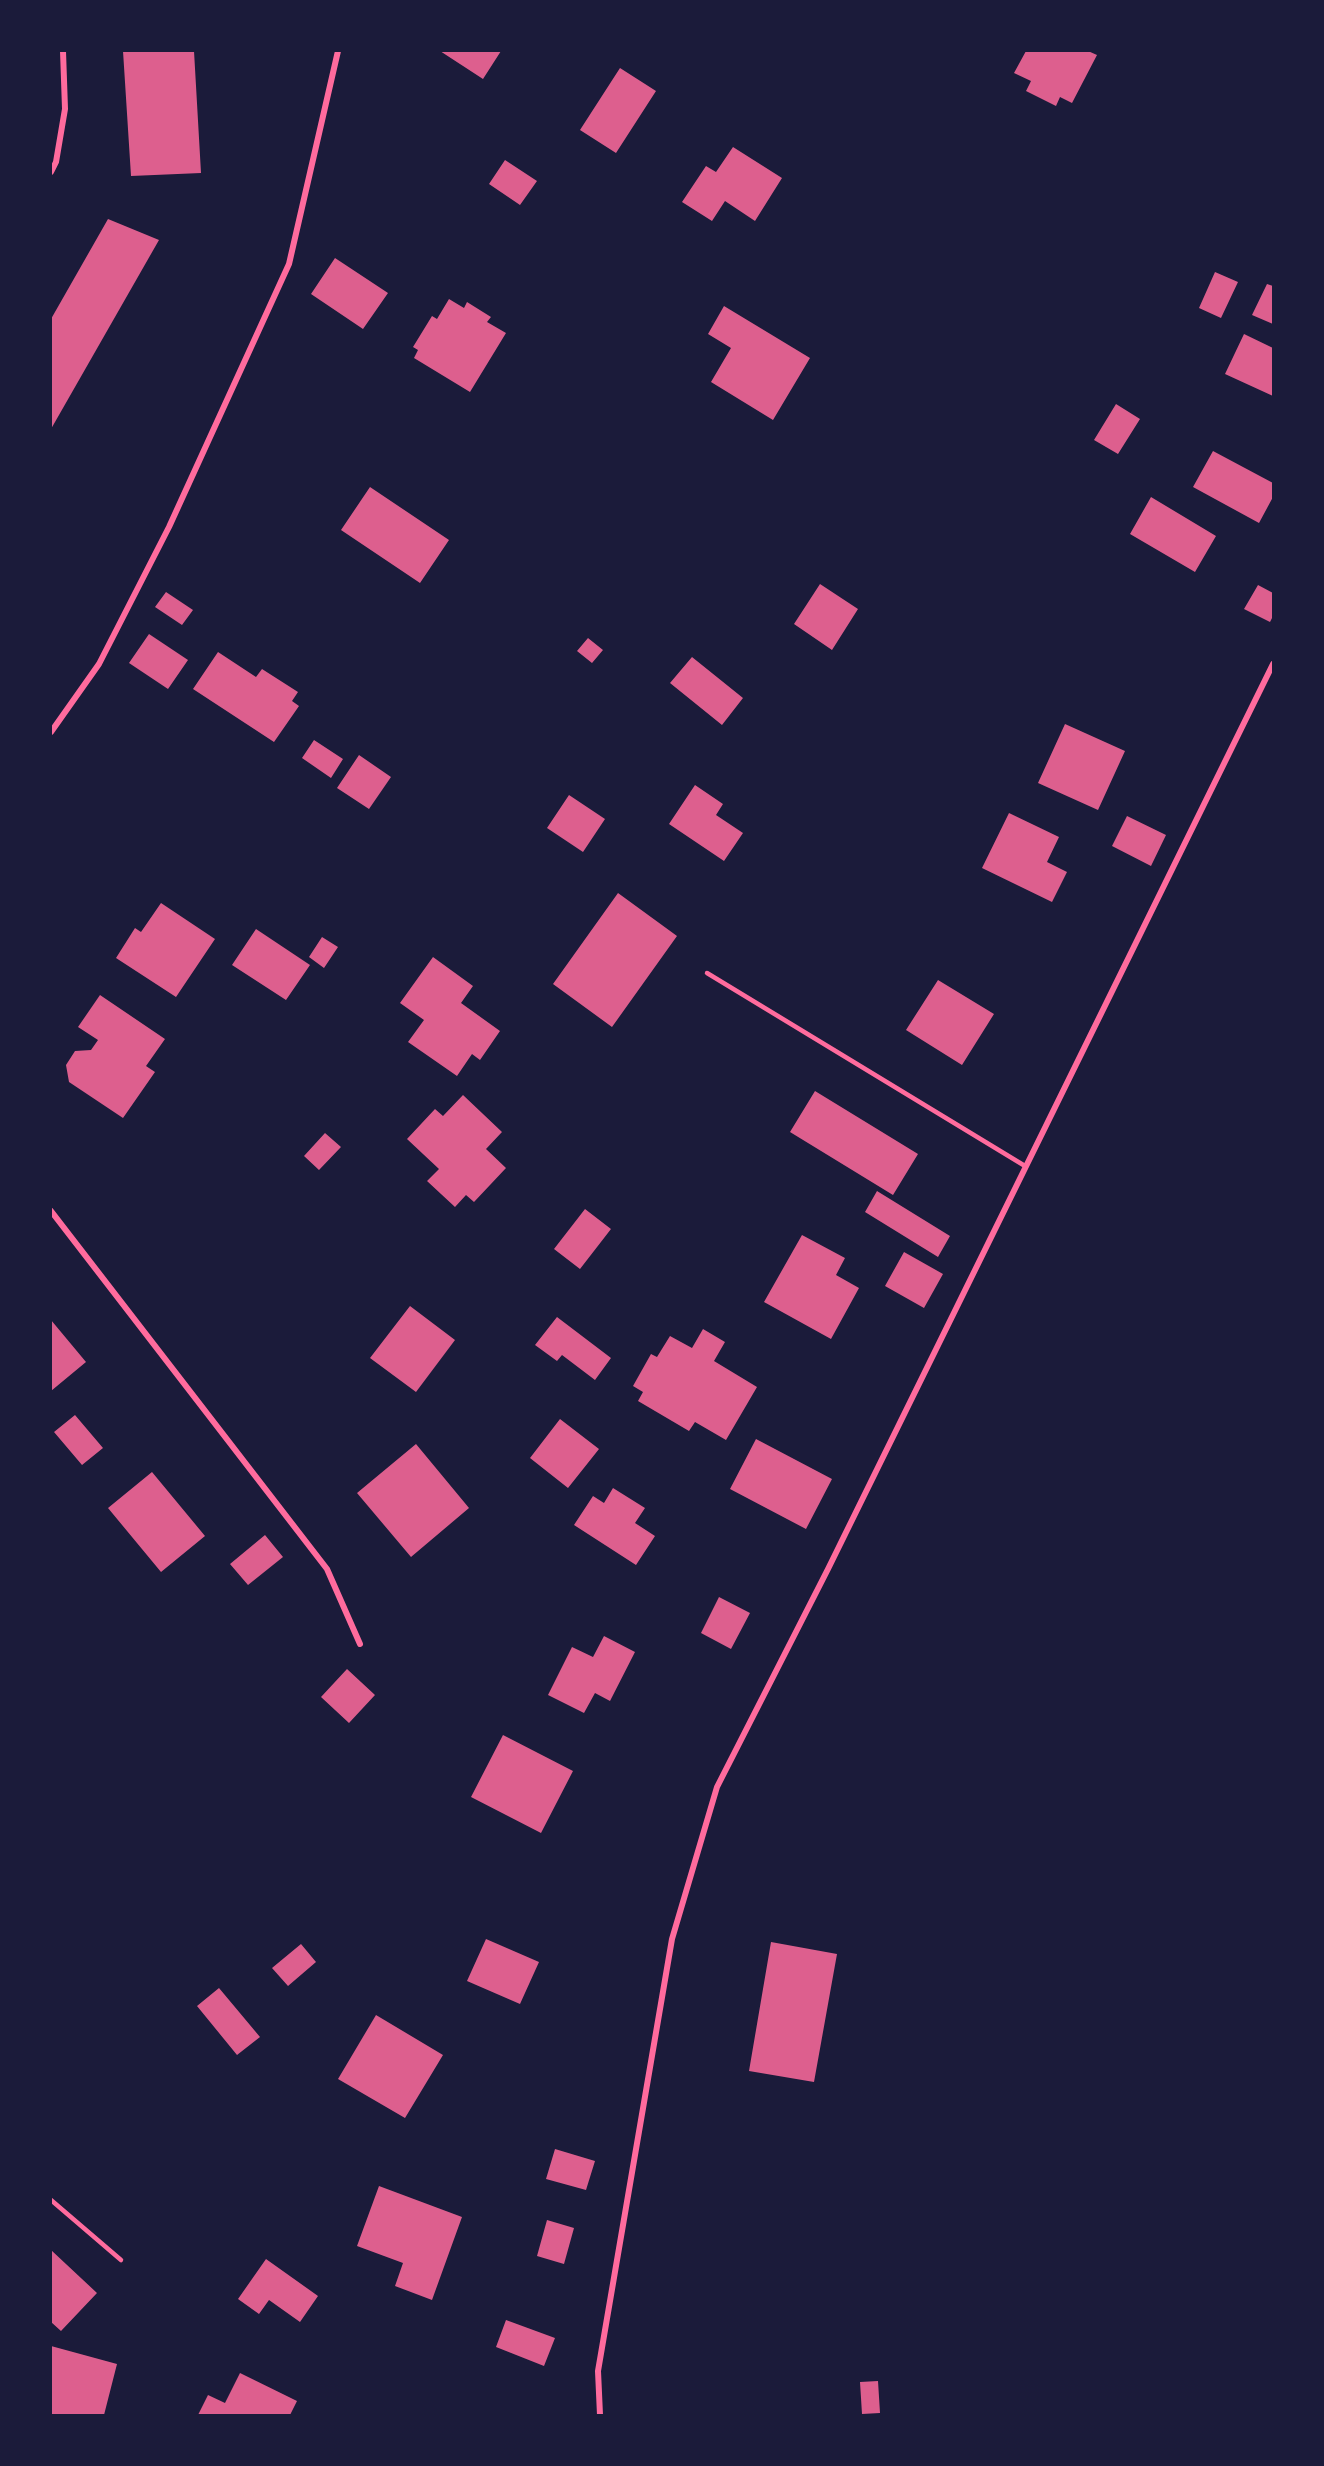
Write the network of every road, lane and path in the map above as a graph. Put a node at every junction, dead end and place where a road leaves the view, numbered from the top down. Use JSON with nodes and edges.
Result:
{"nodes":[{"id":1,"x":63,"y":51,"type":"edge"},
{"id":2,"x":338,"y":51,"type":"edge"},
{"id":3,"x":51,"y":172,"type":"edge"},
{"id":4,"x":1273,"y":664,"type":"edge"},
{"id":5,"x":51,"y":732,"type":"edge"},
{"id":6,"x":707,"y":973,"type":"dead end"},
{"id":7,"x":1025,"y":1166,"type":"junction"},
{"id":8,"x":51,"y":1211,"type":"edge"},
{"id":9,"x":360,"y":1644,"type":"dead end"},
{"id":10,"x":51,"y":2200,"type":"edge"},
{"id":11,"x":121,"y":2260,"type":"dead end"},
{"id":12,"x":600,"y":2415,"type":"edge"}],
"edges":[{"from":1,"to":3,"type":"street"},
{"from":2,"to":5,"type":"street"},
{"from":4,"to":7,"type":"street"},
{"from":6,"to":7,"type":"lane"},
{"from":7,"to":12,"type":"street"},
{"from":8,"to":9,"type":"street"},
{"from":10,"to":11,"type":"lane"}]}
